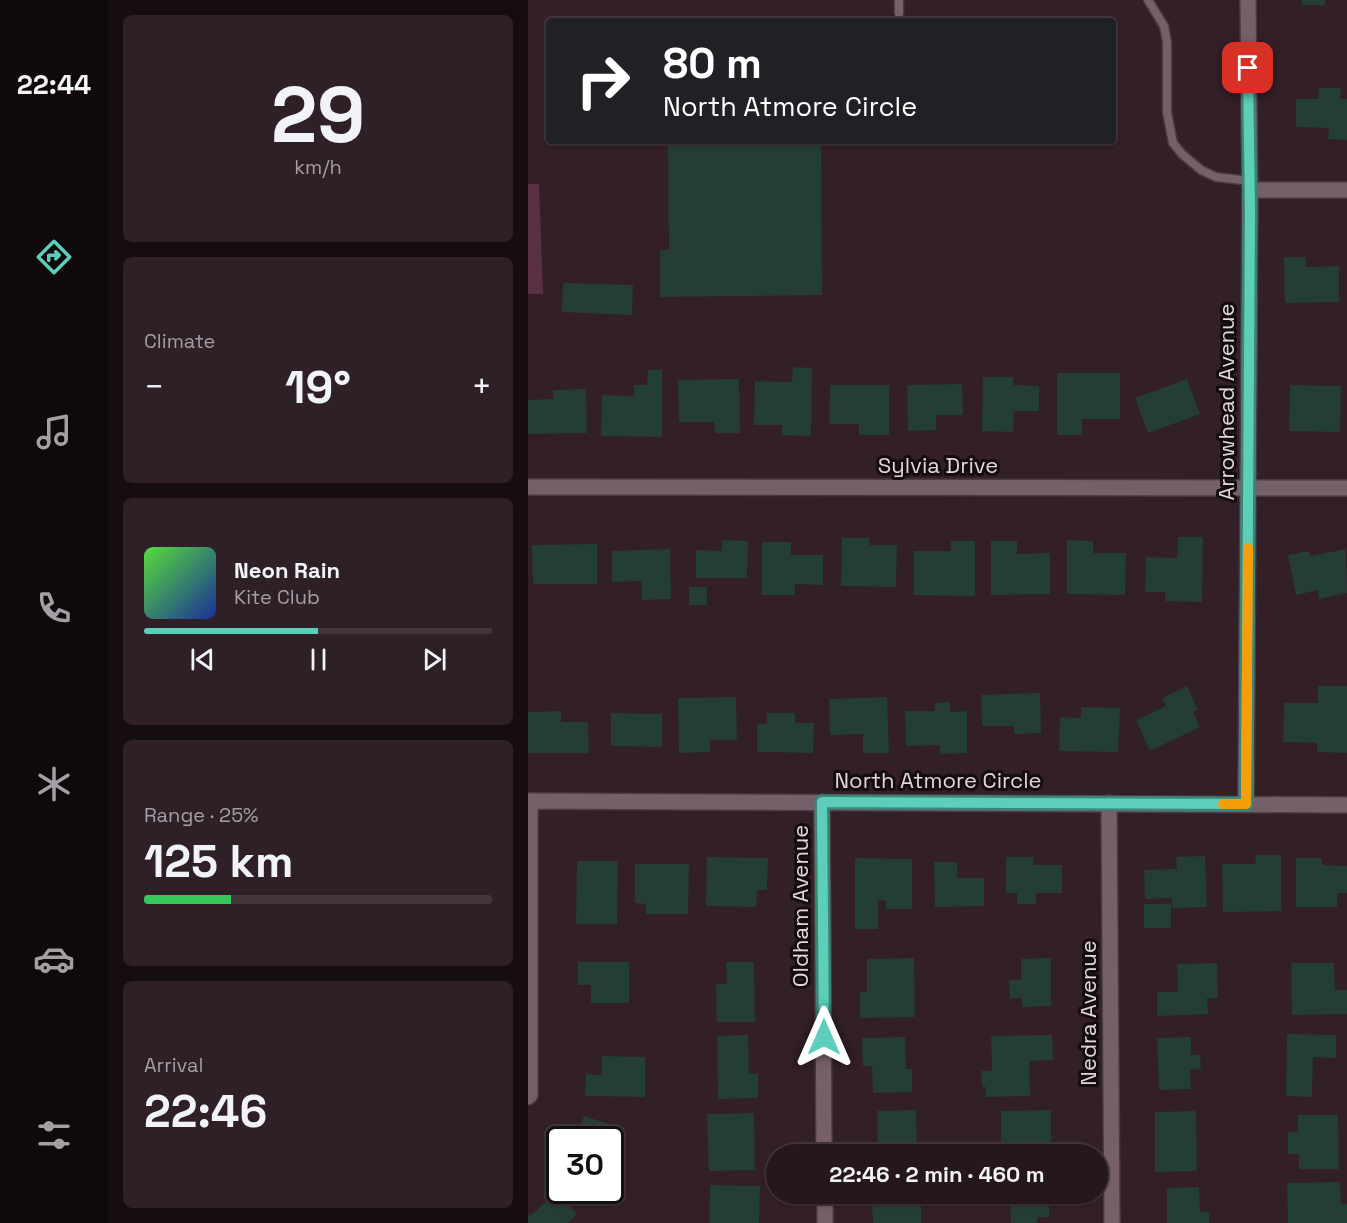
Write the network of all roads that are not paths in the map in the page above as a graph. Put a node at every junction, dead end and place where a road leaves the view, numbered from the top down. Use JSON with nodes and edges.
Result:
{"nodes":[{"id":1,"x":899,"y":0,"type":"edge"},
{"id":2,"x":1148,"y":0,"type":"edge"},
{"id":3,"x":1248,"y":0,"type":"edge"},
{"id":4,"x":899,"y":14,"type":"dead end"},
{"id":5,"x":1250,"y":185,"type":"junction"},
{"id":6,"x":1347,"y":190,"type":"edge"},
{"id":7,"x":528,"y":487,"type":"edge"},
{"id":8,"x":1248,"y":488,"type":"junction"},
{"id":9,"x":1347,"y":488,"type":"edge"},
{"id":10,"x":529,"y":801,"type":"edge"},
{"id":11,"x":822,"y":802,"type":"junction"},
{"id":12,"x":1109,"y":803,"type":"junction"},
{"id":13,"x":1246,"y":804,"type":"junction"},
{"id":14,"x":1347,"y":805,"type":"edge"},
{"id":15,"x":528,"y":1097,"type":"edge"},
{"id":16,"x":825,"y":1144,"type":"edge"},
{"id":17,"x":825,"y":1204,"type":"edge"},
{"id":18,"x":825,"y":1223,"type":"edge"},
{"id":19,"x":1112,"y":1223,"type":"edge"}],
"edges":[{"from":1,"to":4,"type":"lane"},
{"from":2,"to":5,"type":"lane"},
{"from":3,"to":5,"type":"street","name":"Arrowhead Avenue"},
{"from":5,"to":6,"type":"street"},
{"from":5,"to":8,"type":"street","name":"Arrowhead Avenue"},
{"from":7,"to":8,"type":"street","name":"Sylvia Drive"},
{"from":8,"to":9,"type":"street","name":"Sylvia Drive"},
{"from":8,"to":13,"type":"street","name":"Arrowhead Avenue"},
{"from":10,"to":11,"type":"street","name":"North Atmore Circle"},
{"from":10,"to":15,"type":"street"},
{"from":11,"to":12,"type":"street","name":"North Atmore Circle"},
{"from":11,"to":16,"type":"street","name":"Oldham Avenue"},
{"from":12,"to":13,"type":"street","name":"North Atmore Circle"},
{"from":12,"to":19,"type":"street","name":"Nedra Avenue"},
{"from":13,"to":14,"type":"street","name":"North Atmore Circle"},
{"from":17,"to":18,"type":"street"}]}
